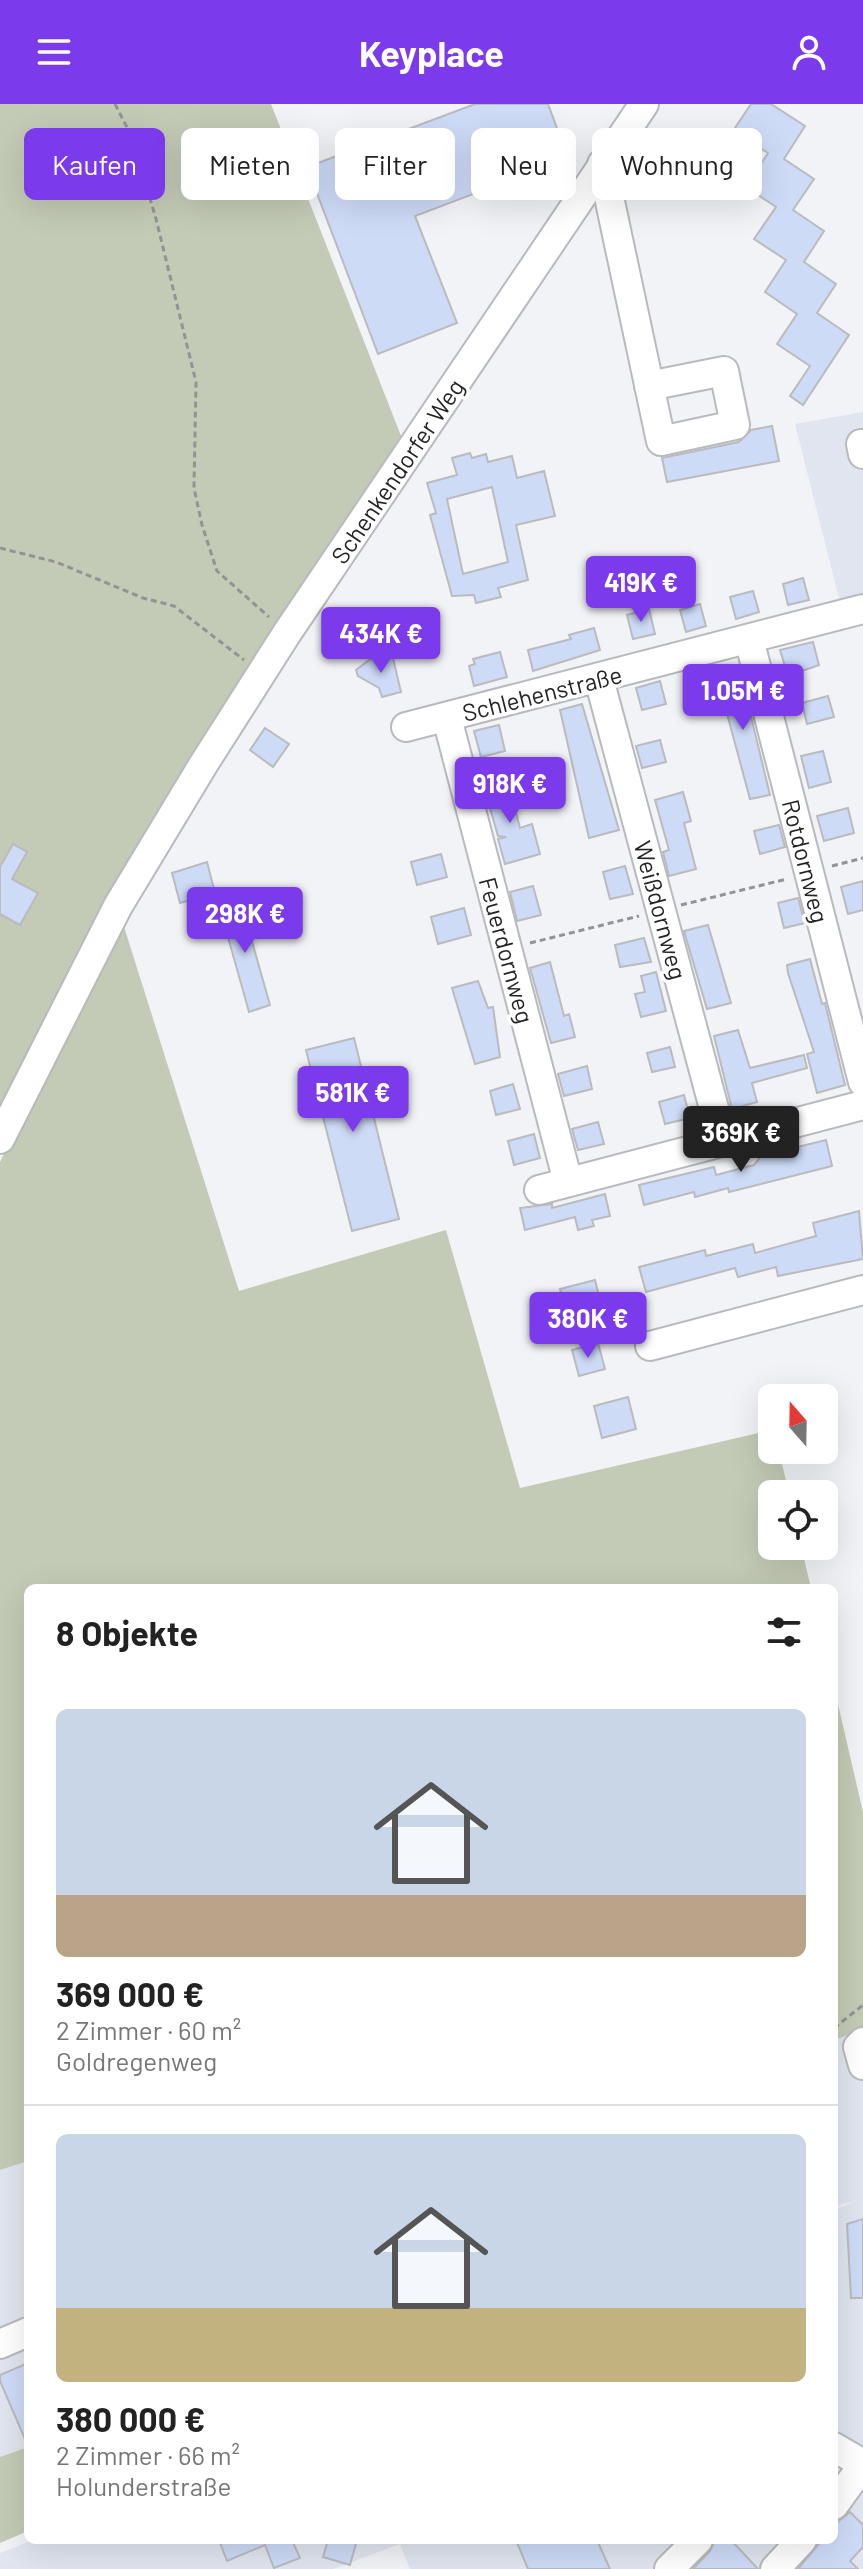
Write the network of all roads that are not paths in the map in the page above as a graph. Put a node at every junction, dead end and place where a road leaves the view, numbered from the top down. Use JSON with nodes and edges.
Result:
{"nodes":[{"id":1,"x":644,"y":104,"type":"edge"},
{"id":2,"x":627,"y":128,"type":"edge"},
{"id":3,"x":592,"y":178,"type":"edge"},
{"id":4,"x":610,"y":200,"type":"edge"},
{"id":5,"x":649,"y":386,"type":"dead end"},
{"id":6,"x":863,"y":609,"type":"edge"},
{"id":7,"x":749,"y":639,"type":"junction"},
{"id":8,"x":599,"y":679,"type":"junction"},
{"id":9,"x":447,"y":718,"type":"junction"},
{"id":10,"x":406,"y":727,"type":"dead end"},
{"id":11,"x":863,"y":1082,"type":"edge"},
{"id":12,"x":863,"y":1105,"type":"edge"},
{"id":13,"x":0,"y":1139,"type":"edge"},
{"id":14,"x":723,"y":1142,"type":"junction"},
{"id":15,"x":568,"y":1182,"type":"junction"},
{"id":16,"x":539,"y":1190,"type":"dead end"},
{"id":17,"x":863,"y":1290,"type":"edge"},
{"id":18,"x":650,"y":1346,"type":"dead end"},
{"id":19,"x":24,"y":2334,"type":"edge"},
{"id":20,"x":0,"y":2344,"type":"edge"},
{"id":21,"x":838,"y":2449,"type":"edge"},
{"id":22,"x":863,"y":2464,"type":"edge"},
{"id":23,"x":838,"y":2499,"type":"edge"},
{"id":24,"x":694,"y":2544,"type":"edge"},
{"id":25,"x":798,"y":2544,"type":"edge"},
{"id":26,"x":669,"y":2569,"type":"edge"},
{"id":27,"x":775,"y":2569,"type":"edge"}],
"edges":[{"from":1,"to":2,"type":"street","name":"Schenkendorfer Weg"},
{"from":3,"to":13,"type":"street","name":"Schenkendorfer Weg"},
{"from":4,"to":5,"type":"street"},
{"from":6,"to":7,"type":"street","name":"Schlehenstraße"},
{"from":7,"to":8,"type":"street","name":"Schlehenstraße"},
{"from":7,"to":11,"type":"street","name":"Rotdornweg"},
{"from":8,"to":9,"type":"street","name":"Schlehenstraße"},
{"from":8,"to":14,"type":"street","name":"Weißdornweg"},
{"from":9,"to":10,"type":"street","name":"Schlehenstraße"},
{"from":9,"to":15,"type":"street","name":"Feuerdornweg"},
{"from":12,"to":14,"type":"street"},
{"from":14,"to":15,"type":"street"},
{"from":15,"to":16,"type":"street"},
{"from":17,"to":18,"type":"street"},
{"from":19,"to":20,"type":"street"},
{"from":21,"to":22,"type":"street"},
{"from":22,"to":23,"type":"street"},
{"from":24,"to":26,"type":"street"},
{"from":25,"to":27,"type":"street"}]}
